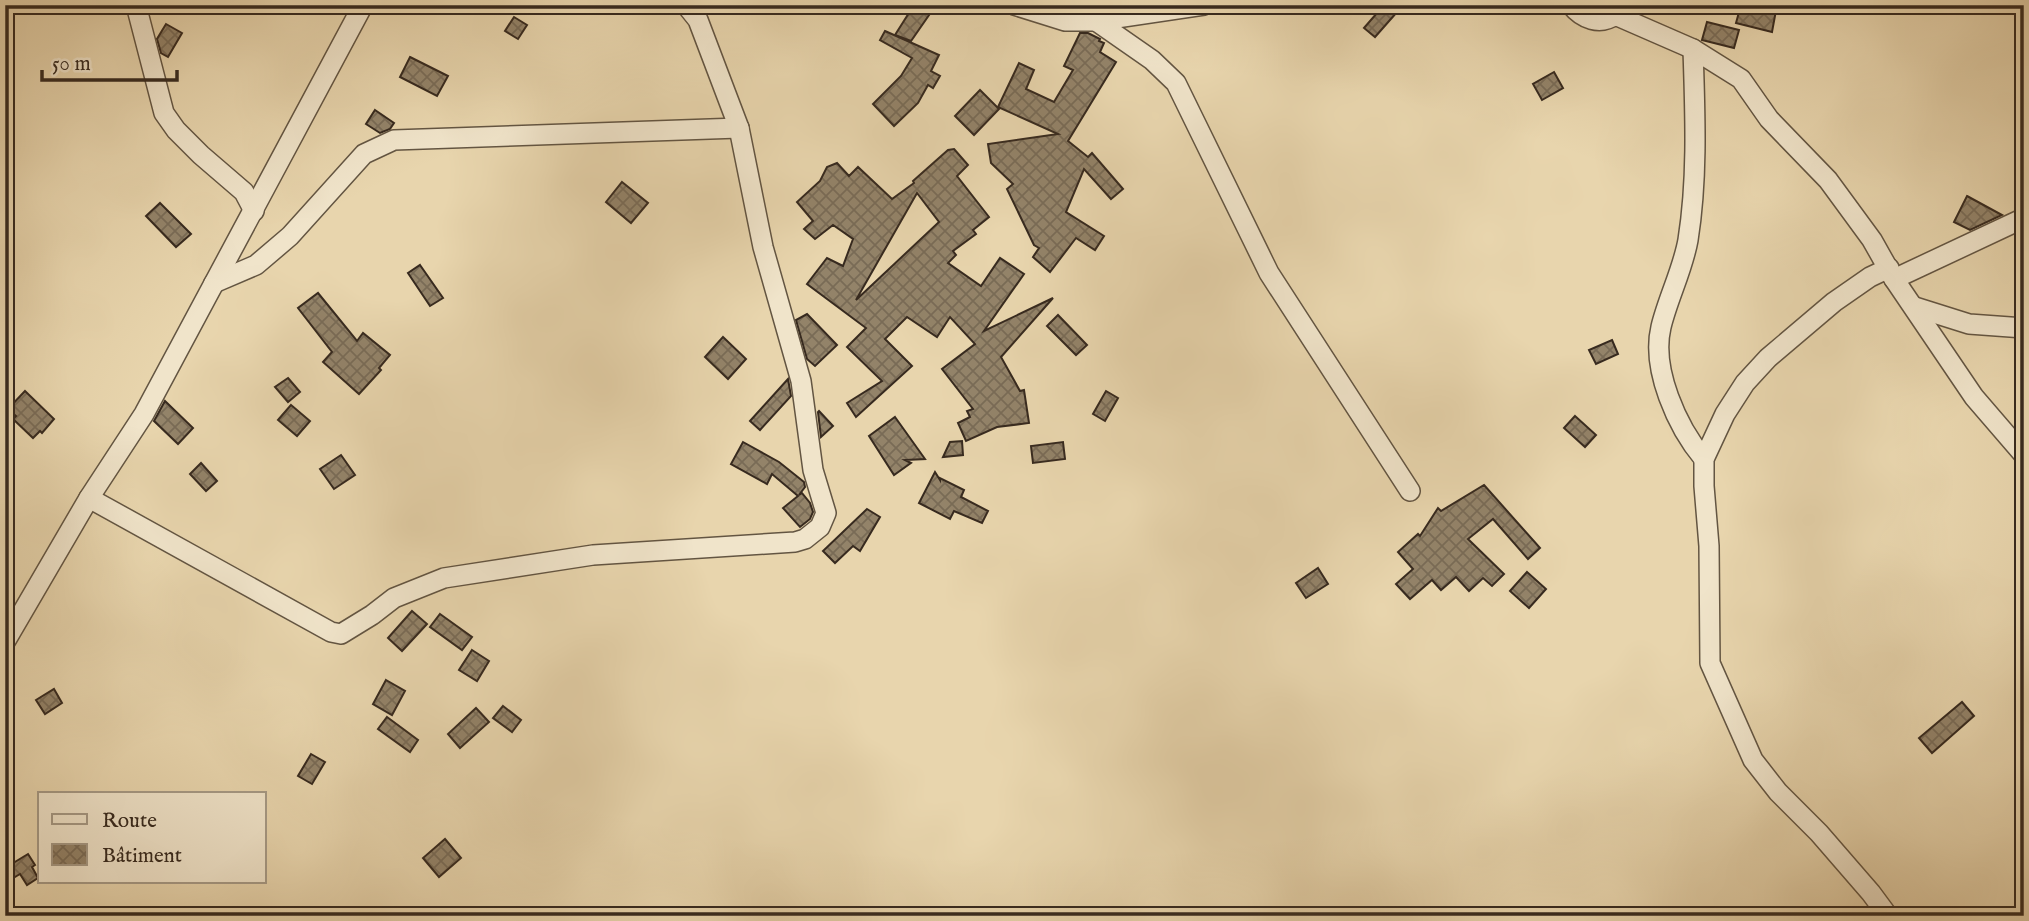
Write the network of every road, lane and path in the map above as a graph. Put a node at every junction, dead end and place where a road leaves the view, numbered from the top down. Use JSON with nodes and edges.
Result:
{"nodes":[{"id":1,"x":136,"y":5,"type":"edge"},
{"id":2,"x":363,"y":5,"type":"edge"},
{"id":3,"x":686,"y":5,"type":"edge"},
{"id":4,"x":1014,"y":5,"type":"edge"},
{"id":5,"x":1204,"y":5,"type":"edge"},
{"id":6,"x":1571,"y":5,"type":"edge"},
{"id":7,"x":1096,"y":21,"type":"junction"},
{"id":8,"x":1693,"y":48,"type":"junction"},
{"id":9,"x":739,"y":128,"type":"junction"},
{"id":10,"x":254,"y":211,"type":"junction"},
{"id":11,"x":2024,"y":218,"type":"edge"},
{"id":12,"x":1891,"y":273,"type":"junction"},
{"id":13,"x":215,"y":283,"type":"junction"},
{"id":14,"x":1914,"y":307,"type":"junction"},
{"id":15,"x":2024,"y":328,"type":"edge"},
{"id":16,"x":2024,"y":455,"type":"edge"},
{"id":17,"x":1704,"y":459,"type":"junction"},
{"id":18,"x":1410,"y":491,"type":"dead end"},
{"id":19,"x":89,"y":498,"type":"junction"},
{"id":20,"x":5,"y":642,"type":"edge"},
{"id":21,"x":1888,"y":916,"type":"edge"}],
"edges":[{"from":1,"to":10,"type":"street"},
{"from":2,"to":10,"type":"street"},
{"from":3,"to":9,"type":"street"},
{"from":4,"to":7,"type":"street"},
{"from":5,"to":7,"type":"street"},
{"from":6,"to":8,"type":"street"},
{"from":7,"to":18,"type":"street"},
{"from":8,"to":12,"type":"street"},
{"from":8,"to":17,"type":"street"},
{"from":9,"to":13,"type":"street"},
{"from":9,"to":19,"type":"street"},
{"from":10,"to":13,"type":"street"},
{"from":11,"to":12,"type":"street"},
{"from":12,"to":14,"type":"street"},
{"from":12,"to":17,"type":"street"},
{"from":13,"to":19,"type":"street"},
{"from":14,"to":15,"type":"street"},
{"from":14,"to":16,"type":"street"},
{"from":17,"to":21,"type":"street"},
{"from":19,"to":20,"type":"street"}]}
